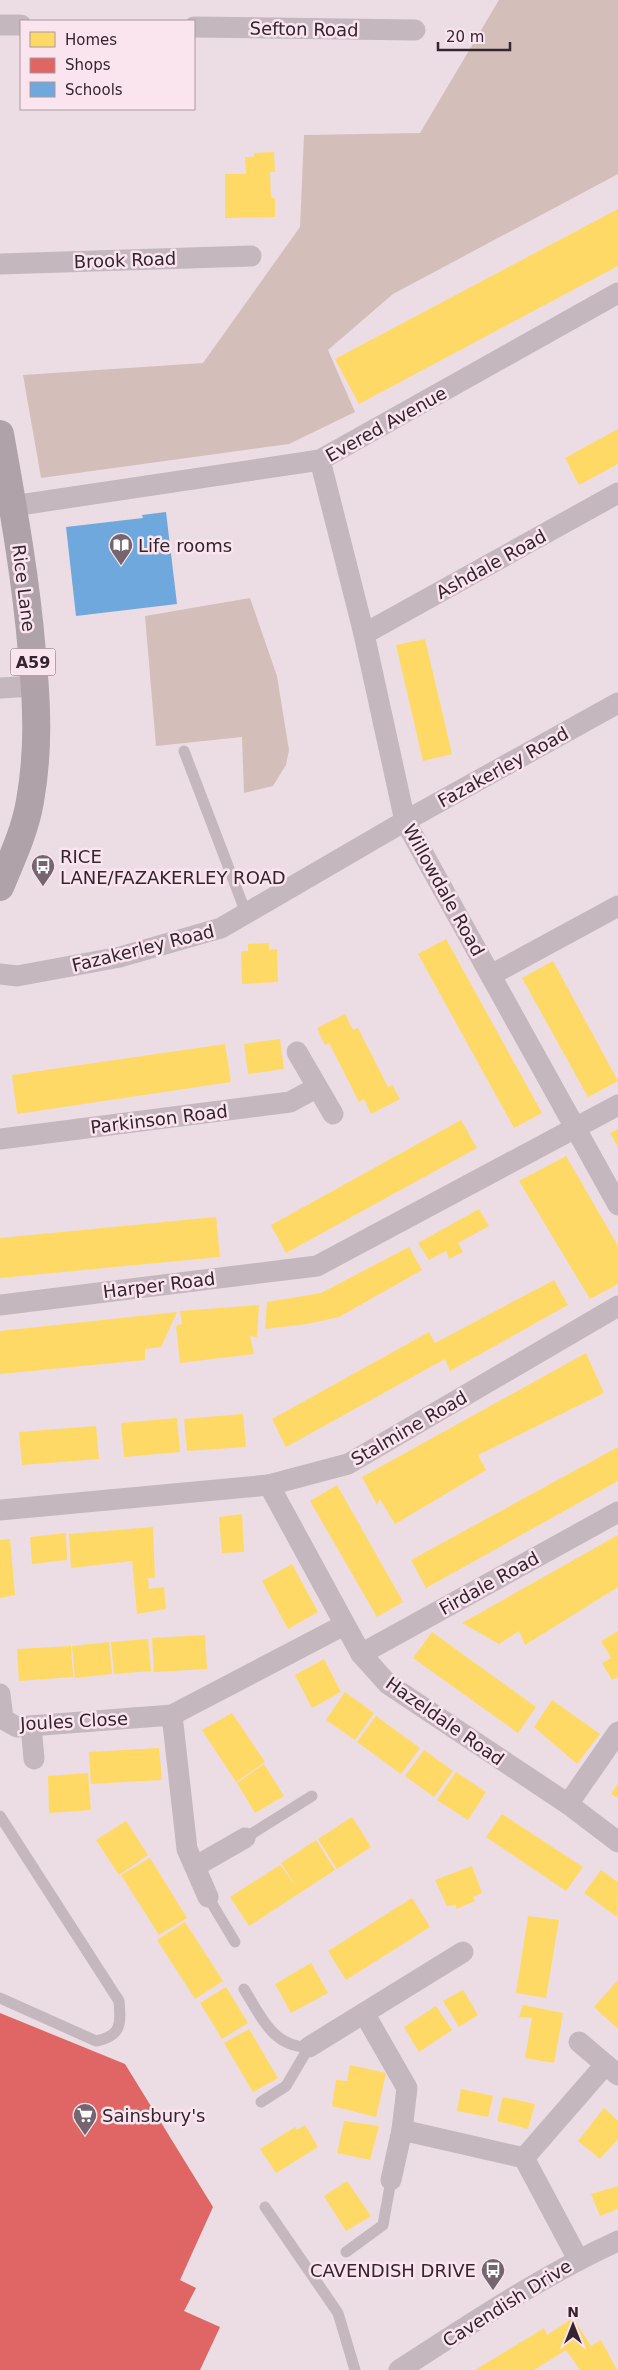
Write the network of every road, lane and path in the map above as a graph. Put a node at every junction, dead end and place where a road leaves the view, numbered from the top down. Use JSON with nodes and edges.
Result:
{"nodes":[{"id":1,"x":0,"y":25,"type":"edge"},
{"id":2,"x":20,"y":25,"type":"edge"},
{"id":3,"x":195,"y":27,"type":"edge"},
{"id":4,"x":415,"y":30,"type":"dead end"},
{"id":5,"x":251,"y":256,"type":"dead end"},
{"id":6,"x":0,"y":264,"type":"edge"},
{"id":7,"x":618,"y":293,"type":"edge"},
{"id":8,"x":1,"y":444,"type":"edge"},
{"id":9,"x":320,"y":460,"type":"junction"},
{"id":10,"x":618,"y":493,"type":"edge"},
{"id":11,"x":13,"y":506,"type":"junction"},
{"id":12,"x":364,"y":634,"type":"junction"},
{"id":13,"x":35,"y":686,"type":"junction"},
{"id":14,"x":0,"y":688,"type":"edge"},
{"id":15,"x":618,"y":703,"type":"edge"},
{"id":16,"x":184,"y":751,"type":"dead end"},
{"id":17,"x":405,"y":821,"type":"junction"},
{"id":18,"x":0,"y":886,"type":"edge"},
{"id":19,"x":618,"y":906,"type":"edge"},
{"id":20,"x":246,"y":913,"type":"junction"},
{"id":21,"x":0,"y":974,"type":"edge"},
{"id":22,"x":491,"y":975,"type":"junction"},
{"id":23,"x":297,"y":1052,"type":"dead end"},
{"id":24,"x":316,"y":1088,"type":"junction"},
{"id":25,"x":618,"y":1105,"type":"edge"},
{"id":26,"x":333,"y":1114,"type":"dead end"},
{"id":27,"x":576,"y":1128,"type":"junction"},
{"id":28,"x":0,"y":1138,"type":"edge"},
{"id":29,"x":618,"y":1205,"type":"edge"},
{"id":30,"x":0,"y":1304,"type":"edge"},
{"id":31,"x":618,"y":1306,"type":"edge"},
{"id":32,"x":269,"y":1485,"type":"junction"},
{"id":33,"x":0,"y":1510,"type":"edge"},
{"id":34,"x":618,"y":1512,"type":"edge"},
{"id":35,"x":344,"y":1626,"type":"junction"},
{"id":36,"x":361,"y":1654,"type":"junction"},
{"id":37,"x":0,"y":1694,"type":"edge"},
{"id":38,"x":172,"y":1715,"type":"junction"},
{"id":39,"x":31,"y":1726,"type":"junction"},
{"id":40,"x":618,"y":1732,"type":"edge"},
{"id":41,"x":34,"y":1760,"type":"dead end"},
{"id":42,"x":312,"y":1796,"type":"dead end"},
{"id":43,"x":568,"y":1804,"type":"junction"},
{"id":44,"x":0,"y":1816,"type":"edge"},
{"id":45,"x":245,"y":1838,"type":"joint"},
{"id":46,"x":618,"y":1842,"type":"edge"},
{"id":47,"x":196,"y":1866,"type":"junction"},
{"id":48,"x":208,"y":1897,"type":"joint"},
{"id":49,"x":235,"y":1942,"type":"dead end"},
{"id":50,"x":463,"y":1952,"type":"dead end"},
{"id":51,"x":244,"y":1989,"type":"dead end"},
{"id":52,"x":0,"y":1998,"type":"edge"},
{"id":53,"x":364,"y":2013,"type":"junction"},
{"id":54,"x":579,"y":2042,"type":"dead end"},
{"id":55,"x":309,"y":2047,"type":"junction"},
{"id":56,"x":611,"y":2070,"type":"edge"},
{"id":57,"x":261,"y":2102,"type":"dead end"},
{"id":58,"x":402,"y":2130,"type":"junction"},
{"id":59,"x":524,"y":2158,"type":"junction"},
{"id":60,"x":391,"y":2180,"type":"joint"},
{"id":61,"x":264,"y":2207,"type":"dead end"},
{"id":62,"x":618,"y":2241,"type":"edge"},
{"id":63,"x":346,"y":2252,"type":"dead end"},
{"id":64,"x":578,"y":2259,"type":"junction"},
{"id":65,"x":355,"y":2370,"type":"edge"},
{"id":66,"x":399,"y":2370,"type":"edge"}],
"edges":[{"from":1,"to":2,"type":"street"},
{"from":3,"to":4,"type":"street","name":"Sefton Road"},
{"from":5,"to":6,"type":"street","name":"Brook Road"},
{"from":7,"to":9,"type":"street","name":"Evered Avenue"},
{"from":8,"to":11,"type":"highway","name":"Rice Lane","number":"A59"},
{"from":9,"to":11,"type":"street","name":"Evered Avenue"},
{"from":9,"to":12,"type":"street","name":"Willowdale Road"},
{"from":10,"to":12,"type":"street","name":"Ashdale Road"},
{"from":11,"to":13,"type":"highway","name":"Rice Lane","number":"A59"},
{"from":12,"to":17,"type":"street","name":"Willowdale Road"},
{"from":13,"to":14,"type":"street"},
{"from":13,"to":18,"type":"highway","name":"Rice Lane","number":"A59"},
{"from":15,"to":17,"type":"street","name":"Fazakerley Road"},
{"from":16,"to":20,"type":"lane"},
{"from":17,"to":20,"type":"street","name":"Fazakerley Road"},
{"from":17,"to":22,"type":"street","name":"Willowdale Road"},
{"from":19,"to":22,"type":"street"},
{"from":20,"to":21,"type":"street","name":"Fazakerley Road"},
{"from":22,"to":27,"type":"street","name":"Willowdale Road"},
{"from":23,"to":24,"type":"street"},
{"from":24,"to":26,"type":"street"},
{"from":24,"to":28,"type":"street","name":"Parkinson Road"},
{"from":25,"to":27,"type":"street"},
{"from":27,"to":29,"type":"street","name":"Willowdale Road"},
{"from":27,"to":30,"type":"street","name":"Harper Road"},
{"from":31,"to":32,"type":"street","name":"Stalmine Road"},
{"from":32,"to":33,"type":"street","name":"Stalmine Road"},
{"from":32,"to":35,"type":"street","name":"Hazeldale Road"},
{"from":34,"to":36,"type":"street","name":"Firdale Road"},
{"from":35,"to":36,"type":"street","name":"Hazeldale Road"},
{"from":35,"to":38,"type":"street","name":"Joules Close"},
{"from":36,"to":43,"type":"street","name":"Hazeldale Road"},
{"from":37,"to":39,"type":"street","name":"Joules Close"},
{"from":38,"to":39,"type":"street","name":"Joules Close"},
{"from":38,"to":47,"type":"street"},
{"from":39,"to":41,"type":"street"},
{"from":40,"to":43,"type":"street"},
{"from":42,"to":45,"type":"lane"},
{"from":43,"to":46,"type":"street","name":"Hazeldale Road"},
{"from":44,"to":52,"type":"lane"},
{"from":45,"to":47,"type":"street"},
{"from":47,"to":48,"type":"street"},
{"from":48,"to":49,"type":"lane"},
{"from":50,"to":53,"type":"street"},
{"from":51,"to":55,"type":"lane"},
{"from":53,"to":55,"type":"street"},
{"from":53,"to":58,"type":"street"},
{"from":54,"to":56,"type":"street"},
{"from":55,"to":57,"type":"lane"},
{"from":56,"to":59,"type":"street"},
{"from":58,"to":59,"type":"street"},
{"from":58,"to":60,"type":"street"},
{"from":59,"to":64,"type":"street"},
{"from":60,"to":63,"type":"lane"},
{"from":61,"to":65,"type":"lane"},
{"from":62,"to":64,"type":"street","name":"Cavendish Drive"},
{"from":64,"to":66,"type":"street","name":"Cavendish Drive"}]}
